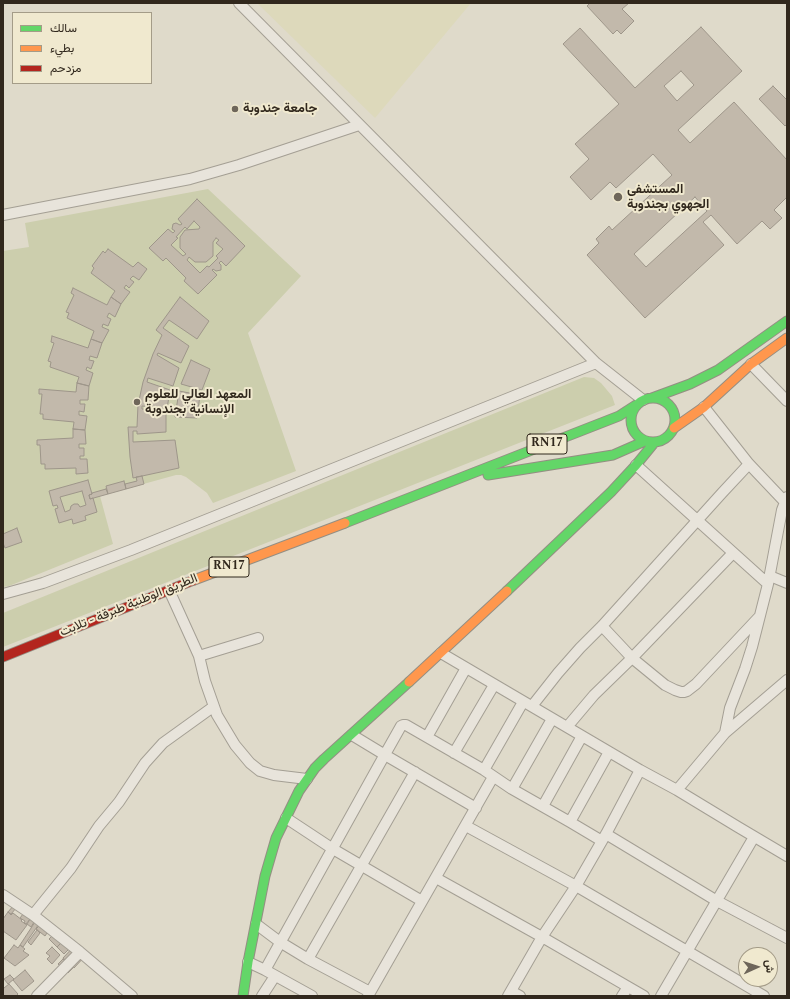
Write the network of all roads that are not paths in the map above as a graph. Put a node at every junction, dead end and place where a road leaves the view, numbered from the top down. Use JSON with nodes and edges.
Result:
{"nodes":[{"id":1,"x":239,"y":3,"type":"edge"},
{"id":2,"x":359,"y":125,"type":"junction"},
{"id":3,"x":3,"y":215,"type":"edge"},
{"id":4,"x":787,"y":321,"type":"edge"},
{"id":5,"x":787,"y":338,"type":"edge"},
{"id":6,"x":596,"y":363,"type":"junction"},
{"id":7,"x":751,"y":364,"type":"junction"},
{"id":8,"x":644,"y":401,"type":"junction"},
{"id":9,"x":787,"y":401,"type":"edge"},
{"id":10,"x":704,"y":407,"type":"junction"},
{"id":11,"x":674,"y":428,"type":"junction"},
{"id":12,"x":649,"y":442,"type":"junction"},
{"id":13,"x":749,"y":464,"type":"junction"},
{"id":14,"x":636,"y":465,"type":"junction"},
{"id":15,"x":456,"y":480,"type":"junction"},
{"id":16,"x":786,"y":499,"type":"edge"},
{"id":17,"x":697,"y":521,"type":"junction"},
{"id":18,"x":733,"y":552,"type":"junction"},
{"id":19,"x":769,"y":580,"type":"junction"},
{"id":20,"x":787,"y":583,"type":"edge"},
{"id":21,"x":169,"y":590,"type":"junction"},
{"id":22,"x":3,"y":594,"type":"edge"},
{"id":23,"x":760,"y":616,"type":"junction"},
{"id":24,"x":602,"y":626,"type":"junction"},
{"id":25,"x":258,"y":638,"type":"dead end"},
{"id":26,"x":441,"y":653,"type":"junction"},
{"id":27,"x":199,"y":656,"type":"junction"},
{"id":28,"x":3,"y":657,"type":"edge"},
{"id":29,"x":632,"y":658,"type":"junction"},
{"id":30,"x":466,"y":668,"type":"junction"},
{"id":31,"x":787,"y":680,"type":"edge"},
{"id":32,"x":494,"y":685,"type":"junction"},
{"id":33,"x":528,"y":704,"type":"junction"},
{"id":34,"x":213,"y":706,"type":"junction"},
{"id":35,"x":552,"y":719,"type":"junction"},
{"id":36,"x":567,"y":727,"type":"junction"},
{"id":37,"x":725,"y":733,"type":"junction"},
{"id":38,"x":352,"y":735,"type":"junction"},
{"id":39,"x":582,"y":736,"type":"junction"},
{"id":40,"x":427,"y":737,"type":"junction"},
{"id":41,"x":609,"y":752,"type":"junction"},
{"id":42,"x":454,"y":753,"type":"junction"},
{"id":43,"x":385,"y":755,"type":"junction"},
{"id":44,"x":484,"y":770,"type":"junction"},
{"id":45,"x":640,"y":770,"type":"junction"},
{"id":46,"x":415,"y":772,"type":"junction"},
{"id":47,"x":493,"y":777,"type":"junction"},
{"id":48,"x":307,"y":779,"type":"junction"},
{"id":49,"x":512,"y":788,"type":"junction"},
{"id":50,"x":677,"y":790,"type":"junction"},
{"id":51,"x":543,"y":806,"type":"junction"},
{"id":52,"x":476,"y":808,"type":"junction"},
{"id":53,"x":286,"y":818,"type":"junction"},
{"id":54,"x":570,"y":822,"type":"junction"},
{"id":55,"x":466,"y":826,"type":"junction"},
{"id":56,"x":754,"y":837,"type":"junction"},
{"id":57,"x":604,"y":838,"type":"junction"},
{"id":58,"x":333,"y":849,"type":"junction"},
{"id":59,"x":787,"y":856,"type":"edge"},
{"id":60,"x":361,"y":866,"type":"junction"},
{"id":61,"x":436,"y":878,"type":"junction"},
{"id":62,"x":576,"y":886,"type":"junction"},
{"id":63,"x":3,"y":895,"type":"edge"},
{"id":64,"x":422,"y":901,"type":"junction"},
{"id":65,"x":717,"y":901,"type":"junction"},
{"id":66,"x":33,"y":915,"type":"junction"},
{"id":67,"x":256,"y":924,"type":"junction"},
{"id":68,"x":542,"y":937,"type":"junction"},
{"id":69,"x":787,"y":938,"type":"edge"},
{"id":70,"x":280,"y":942,"type":"junction"},
{"id":71,"x":687,"y":951,"type":"junction"},
{"id":72,"x":80,"y":952,"type":"junction"},
{"id":73,"x":308,"y":959,"type":"junction"},
{"id":74,"x":248,"y":962,"type":"junction"},
{"id":75,"x":265,"y":970,"type":"junction"},
{"id":76,"x":274,"y":976,"type":"junction"},
{"id":77,"x":628,"y":986,"type":"junction"},
{"id":78,"x":510,"y":993,"type":"edge"},
{"id":79,"x":369,"y":994,"type":"edge"},
{"id":80,"x":37,"y":996,"type":"edge"},
{"id":81,"x":132,"y":996,"type":"edge"},
{"id":82,"x":244,"y":996,"type":"edge"},
{"id":83,"x":262,"y":996,"type":"edge"},
{"id":84,"x":312,"y":996,"type":"edge"},
{"id":85,"x":520,"y":996,"type":"edge"},
{"id":86,"x":622,"y":996,"type":"edge"},
{"id":87,"x":644,"y":996,"type":"edge"},
{"id":88,"x":661,"y":996,"type":"edge"},
{"id":89,"x":764,"y":996,"type":"edge"}],
"edges":[{"from":1,"to":2,"type":"street"},
{"from":2,"to":3,"type":"street"},
{"from":2,"to":6,"type":"street"},
{"from":4,"to":8,"type":"main road","name":"الطريق الوطنية طبرقة - تلابت","number":"RN17"},
{"from":5,"to":7,"type":"main road","number":"RN17"},
{"from":6,"to":8,"type":"street"},
{"from":6,"to":22,"type":"street"},
{"from":7,"to":9,"type":"street"},
{"from":7,"to":10,"type":"main road","number":"RN17"},
{"from":8,"to":11,"type":"main road"},
{"from":8,"to":12,"type":"main road"},
{"from":8,"to":15,"type":"main road","name":"الطريق الوطنية طبرقة - تلابت","number":"RN17"},
{"from":10,"to":11,"type":"main road","number":"RN17"},
{"from":10,"to":13,"type":"street"},
{"from":11,"to":12,"type":"main road","number":"RN17"},
{"from":12,"to":14,"type":"main road"},
{"from":12,"to":15,"type":"main road","name":"الطريق الوطنية طبرقة - تلابت","number":"RN17"},
{"from":13,"to":16,"type":"street"},
{"from":13,"to":17,"type":"street"},
{"from":14,"to":17,"type":"street"},
{"from":14,"to":26,"type":"main road"},
{"from":15,"to":21,"type":"main road","name":"الطريق الوطنية طبرقة - تلابت","number":"RN17"},
{"from":16,"to":19,"type":"street"},
{"from":17,"to":18,"type":"street"},
{"from":17,"to":24,"type":"street"},
{"from":18,"to":19,"type":"street"},
{"from":18,"to":29,"type":"street"},
{"from":19,"to":20,"type":"street"},
{"from":19,"to":23,"type":"street"},
{"from":21,"to":27,"type":"street"},
{"from":21,"to":28,"type":"main road","name":"الطريق الوطنية طبرقة - تلابت","number":"RN17"},
{"from":23,"to":29,"type":"street"},
{"from":23,"to":37,"type":"street"},
{"from":24,"to":29,"type":"street"},
{"from":24,"to":33,"type":"street"},
{"from":25,"to":27,"type":"street"},
{"from":26,"to":30,"type":"street"},
{"from":26,"to":38,"type":"main road"},
{"from":27,"to":34,"type":"street"},
{"from":29,"to":36,"type":"street"},
{"from":30,"to":32,"type":"street"},
{"from":30,"to":40,"type":"street"},
{"from":31,"to":37,"type":"street"},
{"from":32,"to":33,"type":"street"},
{"from":32,"to":42,"type":"street"},
{"from":33,"to":35,"type":"street"},
{"from":33,"to":44,"type":"street"},
{"from":34,"to":48,"type":"street"},
{"from":34,"to":66,"type":"street"},
{"from":35,"to":36,"type":"street"},
{"from":35,"to":49,"type":"street"},
{"from":36,"to":39,"type":"street"},
{"from":37,"to":50,"type":"street"},
{"from":38,"to":43,"type":"street"},
{"from":38,"to":48,"type":"main road"},
{"from":39,"to":41,"type":"street"},
{"from":39,"to":51,"type":"street"},
{"from":40,"to":42,"type":"street"},
{"from":40,"to":43,"type":"street"},
{"from":41,"to":45,"type":"street"},
{"from":41,"to":54,"type":"street"},
{"from":42,"to":44,"type":"street"},
{"from":43,"to":46,"type":"street"},
{"from":43,"to":58,"type":"street"},
{"from":44,"to":47,"type":"street"},
{"from":45,"to":50,"type":"street"},
{"from":45,"to":57,"type":"street"},
{"from":46,"to":52,"type":"street"},
{"from":46,"to":60,"type":"street"},
{"from":47,"to":49,"type":"street"},
{"from":47,"to":52,"type":"street"},
{"from":48,"to":53,"type":"main road"},
{"from":49,"to":51,"type":"street"},
{"from":50,"to":56,"type":"street"},
{"from":51,"to":54,"type":"street"},
{"from":52,"to":55,"type":"street"},
{"from":53,"to":58,"type":"street"},
{"from":53,"to":67,"type":"main road"},
{"from":54,"to":57,"type":"street"},
{"from":55,"to":61,"type":"street"},
{"from":55,"to":62,"type":"street"},
{"from":56,"to":59,"type":"street"},
{"from":56,"to":65,"type":"street"},
{"from":57,"to":62,"type":"street"},
{"from":57,"to":65,"type":"street"},
{"from":58,"to":60,"type":"street"},
{"from":58,"to":70,"type":"street"},
{"from":60,"to":64,"type":"street"},
{"from":60,"to":73,"type":"street"},
{"from":61,"to":64,"type":"street"},
{"from":61,"to":68,"type":"street"},
{"from":62,"to":68,"type":"street"},
{"from":62,"to":71,"type":"street"},
{"from":63,"to":66,"type":"street"},
{"from":64,"to":79,"type":"street"},
{"from":65,"to":69,"type":"street"},
{"from":65,"to":71,"type":"street"},
{"from":66,"to":72,"type":"street"},
{"from":67,"to":70,"type":"street"},
{"from":67,"to":74,"type":"main road"},
{"from":68,"to":77,"type":"street"},
{"from":68,"to":78,"type":"street"},
{"from":70,"to":73,"type":"street"},
{"from":70,"to":75,"type":"street"},
{"from":71,"to":88,"type":"street"},
{"from":71,"to":89,"type":"street"},
{"from":72,"to":80,"type":"street"},
{"from":72,"to":81,"type":"street"},
{"from":73,"to":79,"type":"street"},
{"from":74,"to":75,"type":"street"},
{"from":74,"to":82,"type":"main road"},
{"from":75,"to":76,"type":"street"},
{"from":76,"to":83,"type":"street"},
{"from":76,"to":84,"type":"street"},
{"from":77,"to":86,"type":"street"},
{"from":77,"to":87,"type":"street"},
{"from":78,"to":85,"type":"street"}]}
